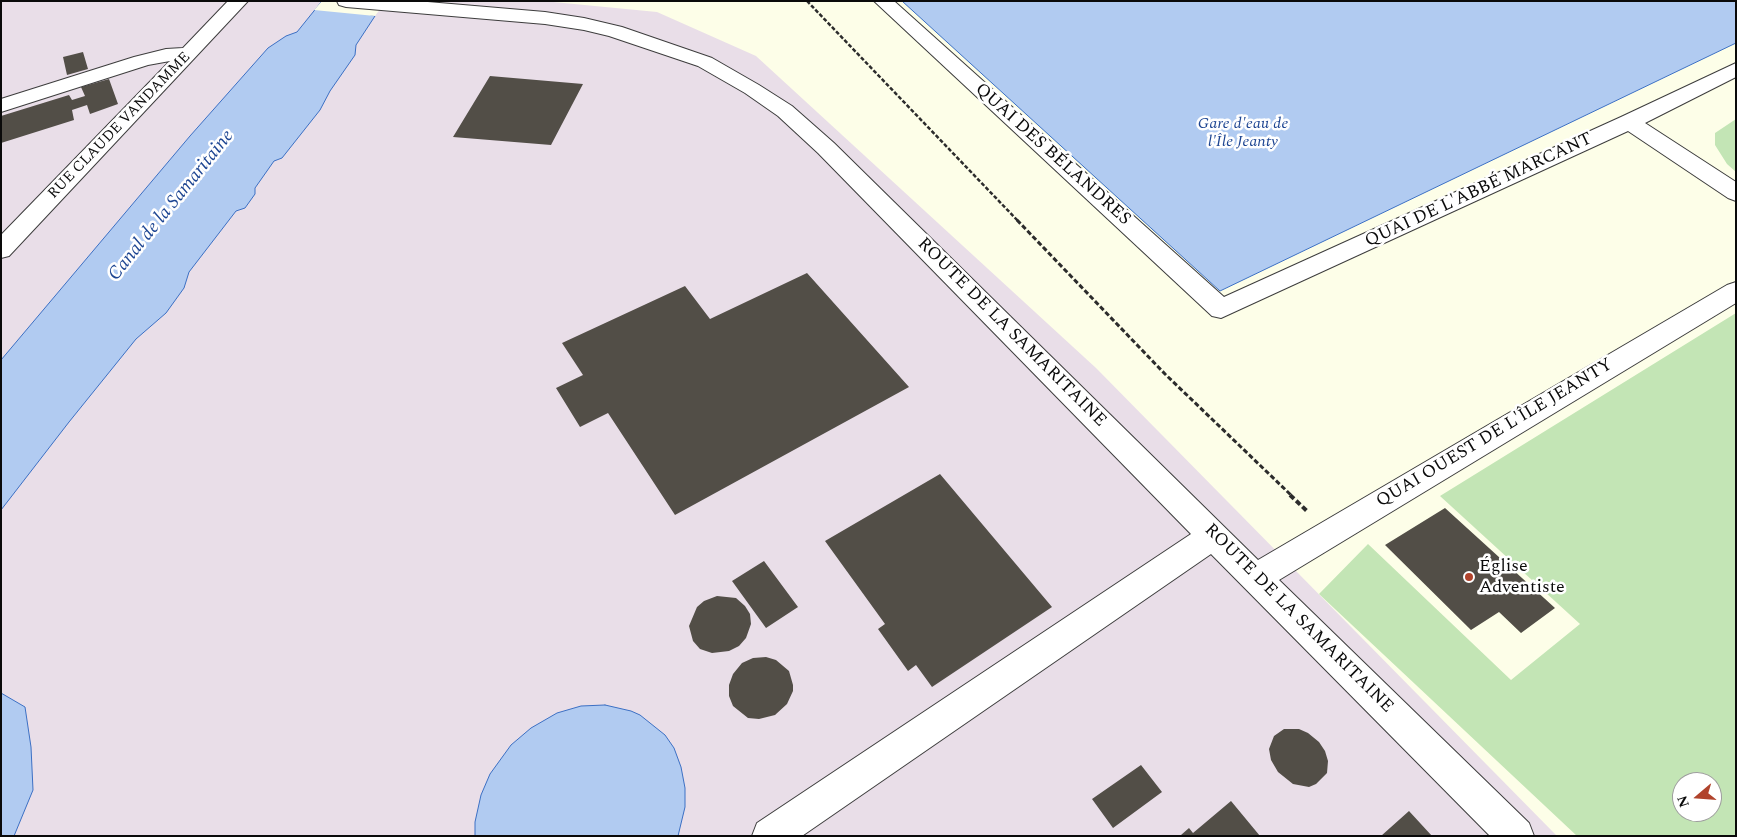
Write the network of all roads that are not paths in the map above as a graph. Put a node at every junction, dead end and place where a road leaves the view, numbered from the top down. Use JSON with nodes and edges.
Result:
{"nodes":[{"id":1,"x":239,"y":1,"type":"edge"},
{"id":2,"x":346,"y":1,"type":"edge"},
{"id":3,"x":883,"y":1,"type":"edge"},
{"id":4,"x":188,"y":54,"type":"junction"},
{"id":5,"x":1736,"y":69,"type":"edge"},
{"id":6,"x":1,"y":106,"type":"edge"},
{"id":7,"x":1629,"y":122,"type":"junction"},
{"id":8,"x":1736,"y":193,"type":"edge"},
{"id":9,"x":1,"y":250,"type":"edge"},
{"id":10,"x":1736,"y":290,"type":"edge"},
{"id":11,"x":1221,"y":309,"type":"joint"},
{"id":12,"x":1213,"y":536,"type":"junction"},
{"id":13,"x":1254,"y":578,"type":"junction"},
{"id":14,"x":770,"y":836,"type":"edge"},
{"id":15,"x":1516,"y":836,"type":"edge"}],
"edges":[{"from":1,"to":4,"type":"street","name":"RUE CLAUDE VANDAMME"},
{"from":2,"to":12,"type":"street","name":"ROUTE DE LA SAMARITAINE"},
{"from":3,"to":11,"type":"street","name":"QUAI DES BÉLANDRES"},
{"from":4,"to":6,"type":"street"},
{"from":4,"to":9,"type":"street","name":"RUE CLAUDE VANDAMME"},
{"from":5,"to":7,"type":"street","name":"QUAI DE L'ABBÉ MARCANT"},
{"from":7,"to":8,"type":"street"},
{"from":7,"to":11,"type":"street","name":"QUAI DE L'ABBÉ MARCANT"},
{"from":10,"to":13,"type":"street","name":"QUAI OUEST DE L'ÎLE JEANTY"},
{"from":12,"to":13,"type":"street","name":"ROUTE DE LA SAMARITAINE"},
{"from":12,"to":14,"type":"street"},
{"from":13,"to":15,"type":"street","name":"ROUTE DE LA SAMARITAINE"}]}
